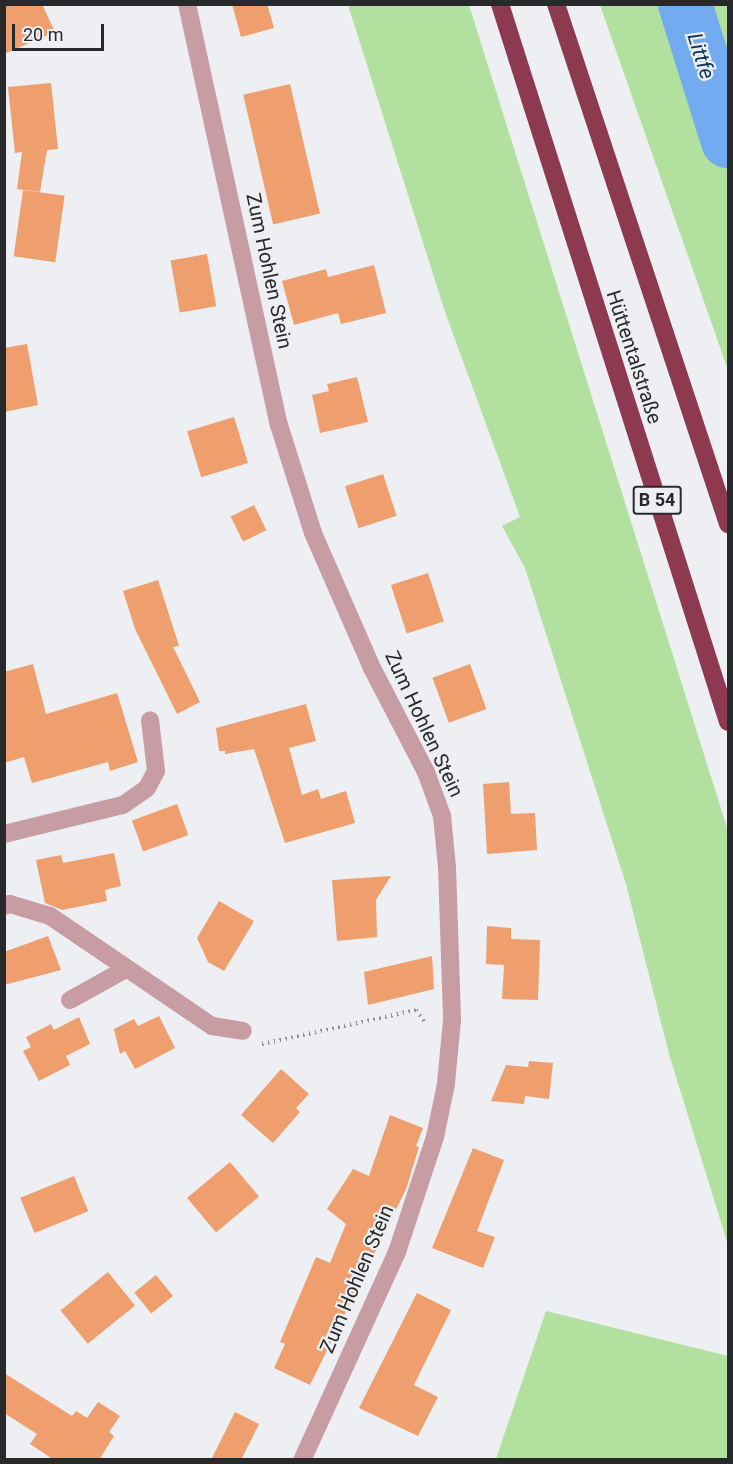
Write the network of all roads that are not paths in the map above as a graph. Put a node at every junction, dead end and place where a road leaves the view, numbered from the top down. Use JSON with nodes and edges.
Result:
{"nodes":[{"id":1,"x":187,"y":4,"type":"edge"},
{"id":2,"x":500,"y":4,"type":"edge"},
{"id":3,"x":556,"y":4,"type":"edge"},
{"id":4,"x":729,"y":524,"type":"edge"},
{"id":5,"x":150,"y":720,"type":"dead end"},
{"id":6,"x":729,"y":722,"type":"edge"},
{"id":7,"x":4,"y":834,"type":"edge"},
{"id":8,"x":4,"y":906,"type":"edge"},
{"id":9,"x":126,"y":969,"type":"junction"},
{"id":10,"x":70,"y":1000,"type":"dead end"},
{"id":11,"x":243,"y":1031,"type":"dead end"},
{"id":12,"x":302,"y":1460,"type":"edge"}],
"edges":[{"from":1,"to":12,"type":"street","name":"Zum Hohlen Stein"},
{"from":2,"to":6,"type":"highway","name":"Hüttentalstraße","number":"B 54"},
{"from":3,"to":4,"type":"highway","name":"Hüttentalstraße"},
{"from":5,"to":7,"type":"street"},
{"from":8,"to":9,"type":"street"},
{"from":9,"to":10,"type":"street"},
{"from":9,"to":11,"type":"street"}]}
